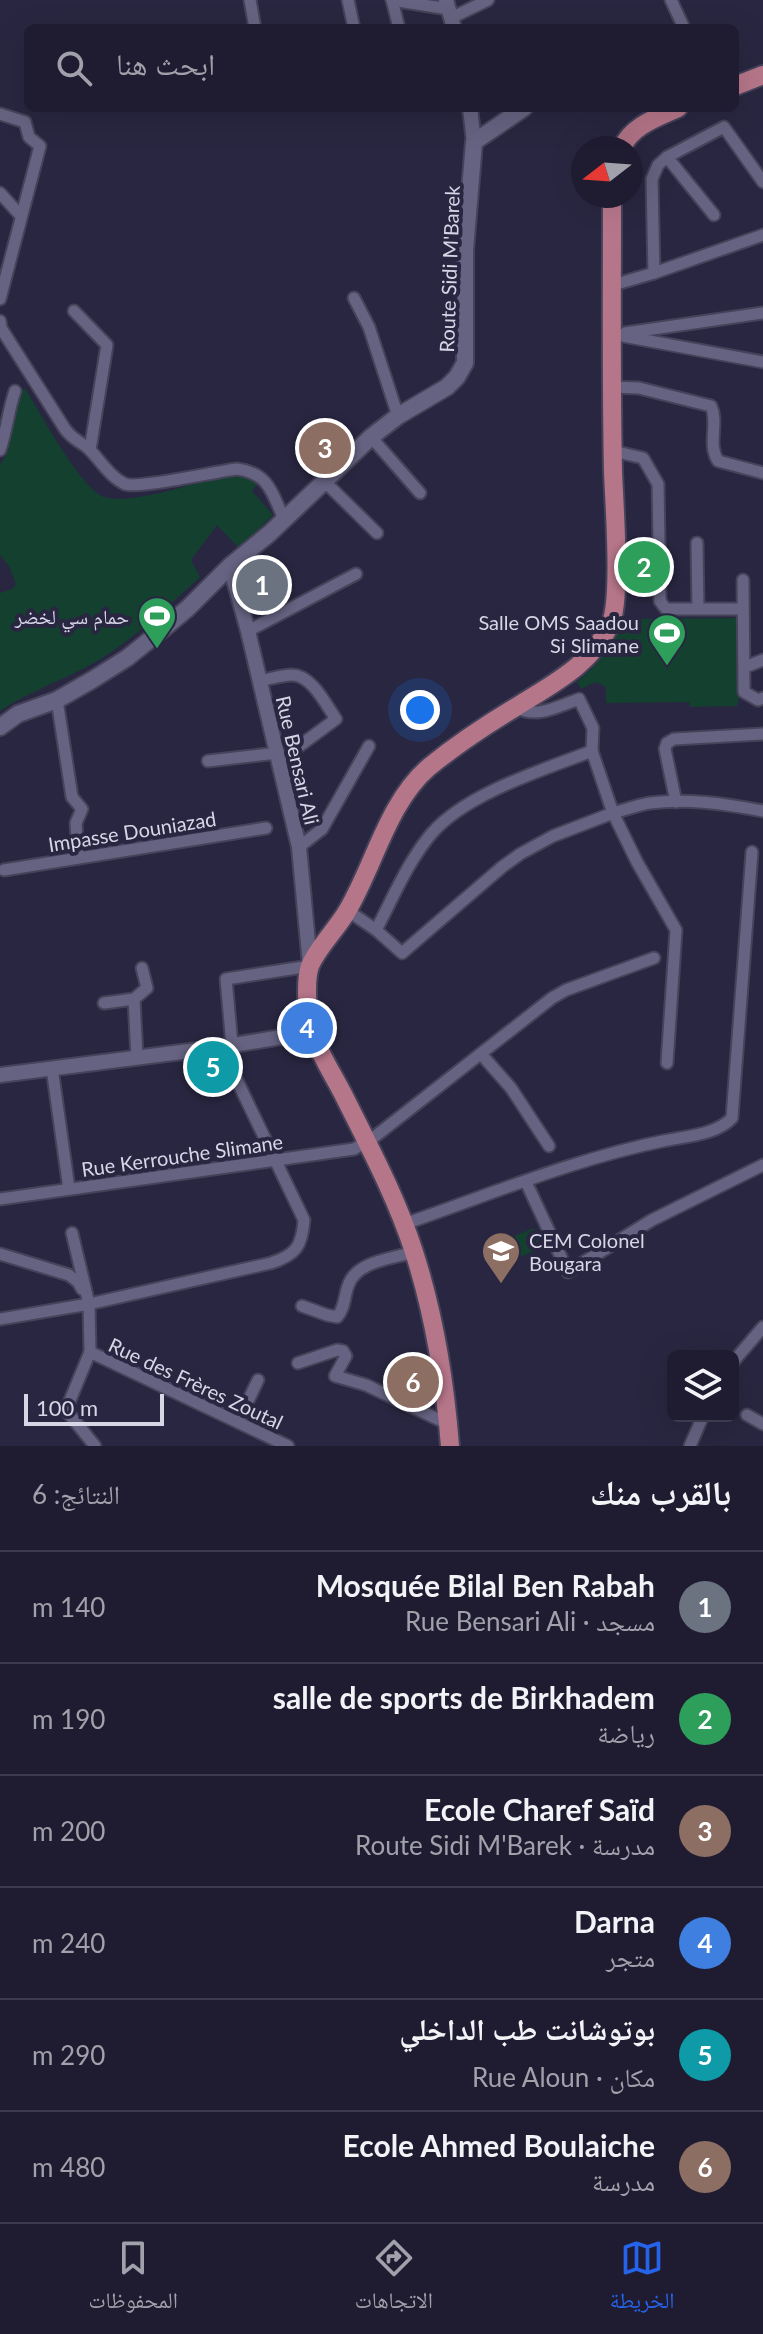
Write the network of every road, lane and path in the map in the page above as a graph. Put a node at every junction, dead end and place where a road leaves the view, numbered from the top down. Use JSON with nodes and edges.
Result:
{"nodes":[{"id":1,"x":250,"y":0,"type":"edge"},
{"id":2,"x":348,"y":0,"type":"edge"},
{"id":3,"x":392,"y":0,"type":"edge"},
{"id":4,"x":488,"y":0,"type":"edge"},
{"id":5,"x":671,"y":0,"type":"edge"},
{"id":6,"x":450,"y":14,"type":"edge"},
{"id":7,"x":254,"y":24,"type":"edge"},
{"id":8,"x":353,"y":24,"type":"edge"},
{"id":9,"x":398,"y":24,"type":"edge"},
{"id":10,"x":682,"y":24,"type":"edge"},
{"id":11,"x":760,"y":74,"type":"edge"},
{"id":12,"x":739,"y":84,"type":"edge"},
{"id":13,"x":29,"y":112,"type":"edge"},
{"id":14,"x":470,"y":112,"type":"edge"},
{"id":15,"x":518,"y":112,"type":"edge"},
{"id":16,"x":669,"y":112,"type":"edge"},
{"id":17,"x":0,"y":114,"type":"edge"},
{"id":18,"x":25,"y":122,"type":"junction"},
{"id":19,"x":629,"y":136,"type":"edge"},
{"id":20,"x":474,"y":142,"type":"junction"},
{"id":21,"x":667,"y":157,"type":"junction"},
{"id":22,"x":763,"y":182,"type":"edge"},
{"id":23,"x":0,"y":193,"type":"edge"},
{"id":24,"x":612,"y":208,"type":"edge"},
{"id":25,"x":714,"y":215,"type":"dead end"},
{"id":26,"x":21,"y":216,"type":"junction"},
{"id":27,"x":763,"y":235,"type":"edge"},
{"id":28,"x":654,"y":273,"type":"junction"},
{"id":29,"x":613,"y":285,"type":"junction"},
{"id":30,"x":354,"y":298,"type":"dead end"},
{"id":31,"x":0,"y":299,"type":"edge"},
{"id":32,"x":74,"y":311,"type":"dead end"},
{"id":33,"x":763,"y":313,"type":"edge"},
{"id":34,"x":0,"y":321,"type":"edge"},
{"id":35,"x":612,"y":334,"type":"junction"},
{"id":36,"x":763,"y":362,"type":"edge"},
{"id":37,"x":612,"y":387,"type":"junction"},
{"id":38,"x":15,"y":391,"type":"dead end"},
{"id":39,"x":398,"y":416,"type":"junction"},
{"id":40,"x":371,"y":437,"type":"junction"},
{"id":41,"x":0,"y":450,"type":"edge"},
{"id":42,"x":90,"y":450,"type":"junction"},
{"id":43,"x":613,"y":451,"type":"junction"},
{"id":44,"x":763,"y":473,"type":"edge"},
{"id":45,"x":324,"y":481,"type":"junction"},
{"id":46,"x":420,"y":493,"type":"dead end"},
{"id":47,"x":284,"y":519,"type":"junction"},
{"id":48,"x":377,"y":533,"type":"dead end"},
{"id":49,"x":697,"y":543,"type":"dead end"},
{"id":50,"x":230,"y":566,"type":"junction"},
{"id":51,"x":356,"y":574,"type":"dead end"},
{"id":52,"x":743,"y":580,"type":"dead end"},
{"id":53,"x":698,"y":608,"type":"junction"},
{"id":54,"x":743,"y":609,"type":"junction"},
{"id":55,"x":248,"y":631,"type":"junction"},
{"id":56,"x":763,"y":660,"type":"edge"},
{"id":57,"x":745,"y":667,"type":"junction"},
{"id":58,"x":260,"y":681,"type":"junction"},
{"id":59,"x":763,"y":698,"type":"edge"},
{"id":60,"x":57,"y":700,"type":"junction"},
{"id":61,"x":515,"y":707,"type":"junction"},
{"id":62,"x":0,"y":727,"type":"edge"},
{"id":63,"x":763,"y":734,"type":"edge"},
{"id":64,"x":369,"y":746,"type":"dead end"},
{"id":65,"x":592,"y":751,"type":"junction"},
{"id":66,"x":278,"y":757,"type":"junction"},
{"id":67,"x":208,"y":761,"type":"dead end"},
{"id":68,"x":676,"y":802,"type":"junction"},
{"id":69,"x":763,"y":811,"type":"edge"},
{"id":70,"x":613,"y":813,"type":"junction"},
{"id":71,"x":266,"y":828,"type":"dead end"},
{"id":72,"x":299,"y":847,"type":"junction"},
{"id":73,"x":752,"y":852,"type":"dead end"},
{"id":74,"x":78,"y":858,"type":"junction"},
{"id":75,"x":4,"y":870,"type":"dead end"},
{"id":76,"x":347,"y":910,"type":"junction"},
{"id":77,"x":376,"y":930,"type":"junction"},
{"id":78,"x":654,"y":958,"type":"dead end"},
{"id":79,"x":310,"y":966,"type":"junction"},
{"id":80,"x":142,"y":968,"type":"dead end"},
{"id":81,"x":134,"y":999,"type":"junction"},
{"id":82,"x":104,"y":1003,"type":"dead end"},
{"id":83,"x":310,"y":1024,"type":"junction"},
{"id":84,"x":227,"y":1046,"type":"junction"},
{"id":85,"x":481,"y":1054,"type":"junction"},
{"id":86,"x":137,"y":1057,"type":"junction"},
{"id":87,"x":667,"y":1063,"type":"dead end"},
{"id":88,"x":52,"y":1068,"type":"junction"},
{"id":89,"x":0,"y":1075,"type":"edge"},
{"id":90,"x":367,"y":1142,"type":"junction"},
{"id":91,"x":549,"y":1146,"type":"dead end"},
{"id":92,"x":274,"y":1160,"type":"junction"},
{"id":93,"x":763,"y":1165,"type":"edge"},
{"id":94,"x":526,"y":1182,"type":"junction"},
{"id":95,"x":69,"y":1189,"type":"junction"},
{"id":96,"x":0,"y":1199,"type":"edge"},
{"id":97,"x":404,"y":1224,"type":"junction"},
{"id":98,"x":72,"y":1233,"type":"dead end"},
{"id":99,"x":414,"y":1252,"type":"junction"},
{"id":100,"x":0,"y":1254,"type":"edge"},
{"id":101,"x":89,"y":1304,"type":"junction"},
{"id":102,"x":302,"y":1306,"type":"dead end"},
{"id":103,"x":0,"y":1319,"type":"edge"},
{"id":104,"x":763,"y":1327,"type":"edge"},
{"id":105,"x":90,"y":1352,"type":"junction"},
{"id":106,"x":739,"y":1355,"type":"edge"},
{"id":107,"x":298,"y":1363,"type":"dead end"},
{"id":108,"x":258,"y":1380,"type":"dead end"},
{"id":109,"x":747,"y":1415,"type":"dead end"},
{"id":110,"x":238,"y":1422,"type":"junction"},
{"id":111,"x":700,"y":1422,"type":"edge"},
{"id":112,"x":448,"y":1424,"type":"junction"},
{"id":113,"x":763,"y":1424,"type":"edge"},
{"id":114,"x":95,"y":1446,"type":"edge"},
{"id":115,"x":288,"y":1446,"type":"edge"},
{"id":116,"x":450,"y":1446,"type":"edge"},
{"id":117,"x":690,"y":1446,"type":"edge"}],
"edges":[{"from":1,"to":7,"type":"street"},
{"from":2,"to":8,"type":"street"},
{"from":3,"to":6,"type":"street"},
{"from":3,"to":9,"type":"street"},
{"from":4,"to":6,"type":"street"},
{"from":5,"to":10,"type":"street"},
{"from":11,"to":12,"type":"main road"},
{"from":13,"to":18,"type":"street"},
{"from":14,"to":20,"type":"street","name":"Route Sidi M'Barek"},
{"from":15,"to":20,"type":"main road"},
{"from":16,"to":19,"type":"main road"},
{"from":17,"to":18,"type":"street"},
{"from":18,"to":26,"type":"street"},
{"from":20,"to":39,"type":"main road","name":"Route Sidi M'Barek"},
{"from":21,"to":22,"type":"street"},
{"from":21,"to":25,"type":"street"},
{"from":21,"to":28,"type":"street"},
{"from":23,"to":26,"type":"street"},
{"from":24,"to":29,"type":"main road"},
{"from":26,"to":31,"type":"street"},
{"from":27,"to":28,"type":"street"},
{"from":28,"to":29,"type":"street"},
{"from":29,"to":35,"type":"main road"},
{"from":30,"to":39,"type":"street"},
{"from":32,"to":42,"type":"street"},
{"from":33,"to":35,"type":"street"},
{"from":34,"to":42,"type":"street"},
{"from":35,"to":36,"type":"street"},
{"from":35,"to":37,"type":"main road"},
{"from":37,"to":43,"type":"main road"},
{"from":37,"to":44,"type":"street"},
{"from":38,"to":41,"type":"street"},
{"from":39,"to":40,"type":"main road","name":"Route Sidi M'Barek"},
{"from":40,"to":45,"type":"main road","name":"Route Sidi M'Barek"},
{"from":40,"to":46,"type":"street"},
{"from":42,"to":47,"type":"street"},
{"from":43,"to":53,"type":"street"},
{"from":43,"to":61,"type":"main road"},
{"from":45,"to":47,"type":"main road","name":"Route Sidi M'Barek"},
{"from":45,"to":48,"type":"street"},
{"from":47,"to":50,"type":"main road","name":"Route Sidi M'Barek"},
{"from":49,"to":53,"type":"street"},
{"from":50,"to":55,"type":"street","name":"Rue Bensari Ali"},
{"from":50,"to":60,"type":"main road","name":"Route Sidi M'Barek"},
{"from":51,"to":55,"type":"street"},
{"from":52,"to":54,"type":"street"},
{"from":53,"to":54,"type":"street"},
{"from":54,"to":57,"type":"street"},
{"from":55,"to":58,"type":"street","name":"Rue Bensari Ali"},
{"from":56,"to":57,"type":"street"},
{"from":57,"to":59,"type":"street"},
{"from":58,"to":66,"type":"street","name":"Rue Bensari Ali"},
{"from":58,"to":66,"type":"street"},
{"from":60,"to":62,"type":"main road","name":"Route Sidi M'Barek"},
{"from":60,"to":74,"type":"street"},
{"from":61,"to":65,"type":"street"},
{"from":61,"to":76,"type":"main road"},
{"from":63,"to":68,"type":"street"},
{"from":64,"to":72,"type":"street"},
{"from":65,"to":70,"type":"street"},
{"from":65,"to":77,"type":"street"},
{"from":66,"to":67,"type":"street"},
{"from":66,"to":72,"type":"street","name":"Rue Bensari Ali"},
{"from":68,"to":69,"type":"street"},
{"from":68,"to":70,"type":"street"},
{"from":70,"to":77,"type":"street"},
{"from":70,"to":87,"type":"street"},
{"from":71,"to":74,"type":"street","name":"Impasse Douniazad"},
{"from":72,"to":79,"type":"street","name":"Rue Bensari Ali"},
{"from":73,"to":94,"type":"street"},
{"from":74,"to":75,"type":"street","name":"Impasse Douniazad"},
{"from":76,"to":77,"type":"street"},
{"from":76,"to":79,"type":"main road"},
{"from":78,"to":85,"type":"street"},
{"from":79,"to":83,"type":"main road"},
{"from":79,"to":84,"type":"street"},
{"from":80,"to":81,"type":"street"},
{"from":81,"to":82,"type":"street"},
{"from":81,"to":86,"type":"street"},
{"from":83,"to":84,"type":"street"},
{"from":83,"to":90,"type":"main road"},
{"from":84,"to":86,"type":"street"},
{"from":84,"to":92,"type":"street"},
{"from":85,"to":90,"type":"street"},
{"from":85,"to":91,"type":"street"},
{"from":86,"to":88,"type":"street"},
{"from":88,"to":89,"type":"street"},
{"from":88,"to":95,"type":"street"},
{"from":90,"to":92,"type":"street","name":"Rue Kerrouche Slimane"},
{"from":90,"to":97,"type":"main road"},
{"from":92,"to":95,"type":"street","name":"Rue Kerrouche Slimane"},
{"from":92,"to":101,"type":"street"},
{"from":93,"to":94,"type":"street"},
{"from":94,"to":97,"type":"street"},
{"from":95,"to":96,"type":"street","name":"Rue Kerrouche Slimane"},
{"from":97,"to":99,"type":"main road"},
{"from":98,"to":101,"type":"street","name":"Rue des Frères Zoutal"},
{"from":99,"to":102,"type":"street"},
{"from":99,"to":112,"type":"main road"},
{"from":100,"to":101,"type":"street"},
{"from":101,"to":103,"type":"street"},
{"from":101,"to":105,"type":"street","name":"Rue des Frères Zoutal"},
{"from":104,"to":106,"type":"street"},
{"from":105,"to":110,"type":"street","name":"Rue des Frères Zoutal"},
{"from":105,"to":114,"type":"street"},
{"from":107,"to":112,"type":"street"},
{"from":108,"to":110,"type":"street"},
{"from":109,"to":113,"type":"street"},
{"from":110,"to":115,"type":"street","name":"Rue des Frères Zoutal"},
{"from":111,"to":117,"type":"street"},
{"from":112,"to":116,"type":"main road"}]}
